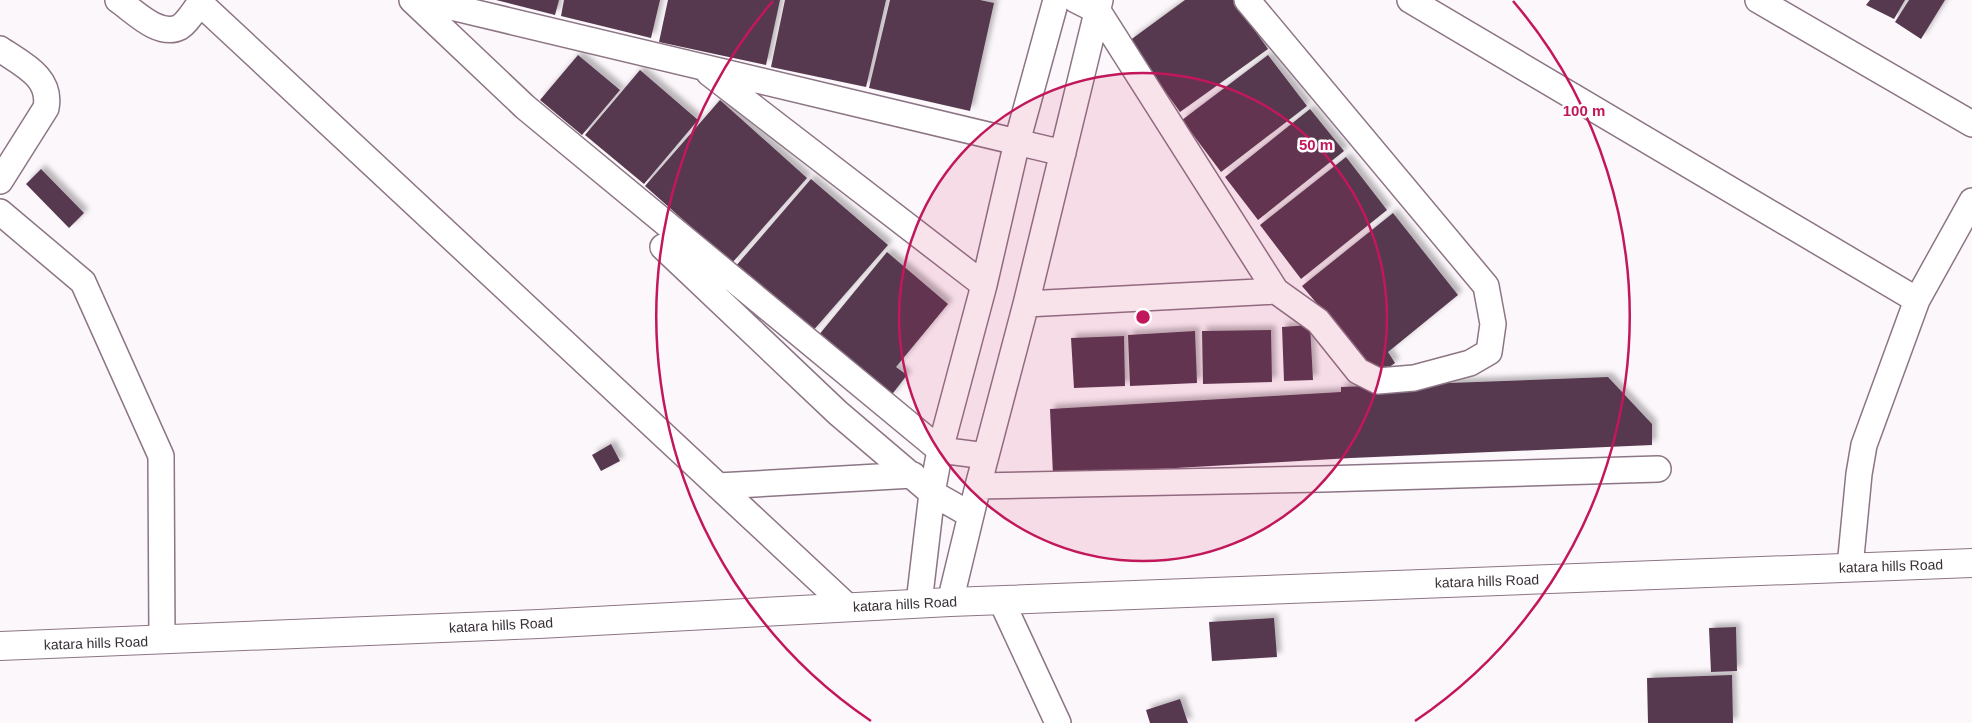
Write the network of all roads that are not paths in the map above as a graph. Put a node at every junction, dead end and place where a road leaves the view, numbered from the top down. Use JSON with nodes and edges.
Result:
{"nodes":[{"id":1,"x":118,"y":0,"type":"edge"},
{"id":2,"x":412,"y":0,"type":"edge"},
{"id":3,"x":422,"y":0,"type":"edge"},
{"id":4,"x":1056,"y":0,"type":"edge"},
{"id":5,"x":1076,"y":0,"type":"edge"},
{"id":6,"x":1246,"y":0,"type":"edge"},
{"id":7,"x":1410,"y":0,"type":"edge"},
{"id":8,"x":1758,"y":0,"type":"edge"},
{"id":9,"x":201,"y":2,"type":"edge"},
{"id":10,"x":1099,"y":5,"type":"edge"},
{"id":11,"x":0,"y":49,"type":"edge"},
{"id":12,"x":702,"y":68,"type":"junction"},
{"id":13,"x":1972,"y":124,"type":"edge"},
{"id":14,"x":1017,"y":142,"type":"junction"},
{"id":15,"x":1063,"y":154,"type":"junction"},
{"id":16,"x":0,"y":181,"type":"edge"},
{"id":17,"x":1972,"y":201,"type":"edge"},
{"id":18,"x":0,"y":212,"type":"edge"},
{"id":19,"x":662,"y":247,"type":"dead end"},
{"id":20,"x":984,"y":285,"type":"junction"},
{"id":21,"x":1276,"y":291,"type":"junction"},
{"id":22,"x":1917,"y":300,"type":"junction"},
{"id":23,"x":1026,"y":304,"type":"junction"},
{"id":24,"x":940,"y":450,"type":"junction"},
{"id":25,"x":986,"y":456,"type":"junction"},
{"id":26,"x":1658,"y":469,"type":"dead end"},
{"id":27,"x":912,"y":475,"type":"junction"},
{"id":28,"x":718,"y":486,"type":"junction"},
{"id":29,"x":978,"y":486,"type":"junction"},
{"id":30,"x":932,"y":493,"type":"junction"},
{"id":31,"x":971,"y":515,"type":"junction"},
{"id":32,"x":1972,"y":563,"type":"edge"},
{"id":33,"x":1850,"y":568,"type":"junction"},
{"id":34,"x":1001,"y":600,"type":"junction"},
{"id":35,"x":950,"y":602,"type":"junction"},
{"id":36,"x":919,"y":603,"type":"junction"},
{"id":37,"x":848,"y":607,"type":"junction"},
{"id":38,"x":162,"y":640,"type":"junction"},
{"id":39,"x":0,"y":646,"type":"edge"},
{"id":40,"x":1058,"y":723,"type":"edge"}],
"edges":[{"from":1,"to":9,"type":"street"},
{"from":2,"to":24,"type":"street"},
{"from":3,"to":12,"type":"street"},
{"from":4,"to":14,"type":"street"},
{"from":5,"to":10,"type":"street"},
{"from":6,"to":21,"type":"street"},
{"from":7,"to":22,"type":"street"},
{"from":8,"to":13,"type":"street"},
{"from":9,"to":28,"type":"street"},
{"from":10,"to":15,"type":"street"},
{"from":10,"to":21,"type":"street"},
{"from":11,"to":16,"type":"street"},
{"from":12,"to":14,"type":"street"},
{"from":12,"to":20,"type":"street"},
{"from":14,"to":15,"type":"street"},
{"from":14,"to":20,"type":"street"},
{"from":15,"to":23,"type":"street"},
{"from":17,"to":22,"type":"street"},
{"from":18,"to":38,"type":"street"},
{"from":19,"to":27,"type":"street"},
{"from":20,"to":24,"type":"street"},
{"from":21,"to":23,"type":"street"},
{"from":22,"to":33,"type":"street"},
{"from":23,"to":25,"type":"street"},
{"from":24,"to":25,"type":"street"},
{"from":24,"to":30,"type":"street"},
{"from":25,"to":29,"type":"street"},
{"from":26,"to":29,"type":"street"},
{"from":27,"to":28,"type":"street"},
{"from":27,"to":30,"type":"street"},
{"from":28,"to":37,"type":"street"},
{"from":29,"to":31,"type":"street"},
{"from":30,"to":31,"type":"street"},
{"from":30,"to":36,"type":"street"},
{"from":31,"to":35,"type":"street"},
{"from":32,"to":33,"type":"main road","name":"katara hills Road"},
{"from":33,"to":34,"type":"main road","name":"katara hills Road"},
{"from":34,"to":35,"type":"main road","name":"katara hills Road"},
{"from":34,"to":40,"type":"street"},
{"from":35,"to":36,"type":"main road","name":"katara hills Road"},
{"from":36,"to":37,"type":"main road","name":"katara hills Road"},
{"from":37,"to":38,"type":"main road","name":"katara hills Road"},
{"from":38,"to":39,"type":"main road","name":"katara hills Road"}]}
